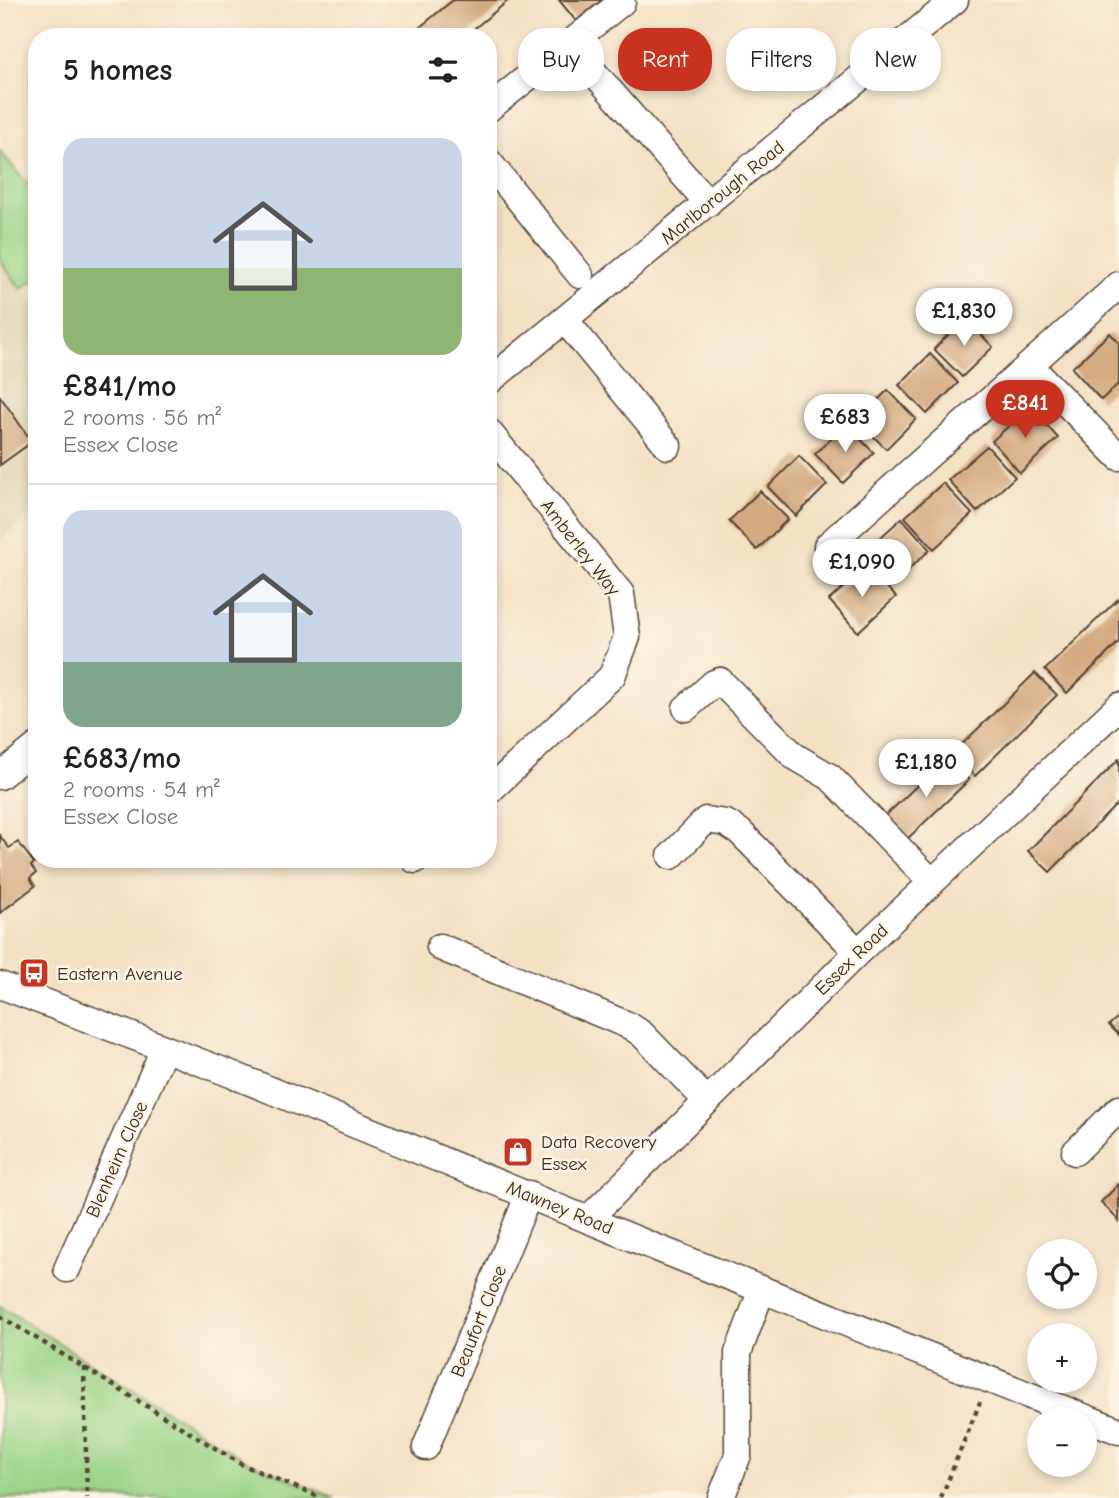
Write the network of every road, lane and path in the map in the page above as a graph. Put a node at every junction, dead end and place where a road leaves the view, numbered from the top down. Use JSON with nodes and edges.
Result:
{"nodes":[{"id":1,"x":955,"y":0,"type":"edge"},
{"id":2,"x":622,"y":2,"type":"dead end"},
{"id":3,"x":589,"y":28,"type":"edge"},
{"id":4,"x":604,"y":84,"type":"edge"},
{"id":5,"x":518,"y":85,"type":"edge"},
{"id":6,"x":497,"y":102,"type":"edge"},
{"id":7,"x":497,"y":172,"type":"edge"},
{"id":8,"x":708,"y":204,"type":"junction"},
{"id":9,"x":580,"y":275,"type":"dead end"},
{"id":10,"x":1119,"y":285,"type":"edge"},
{"id":11,"x":565,"y":320,"type":"junction"},
{"id":12,"x":1030,"y":366,"type":"junction"},
{"id":13,"x":497,"y":375,"type":"edge"},
{"id":14,"x":497,"y":442,"type":"edge"},
{"id":15,"x":667,"y":446,"type":"dead end"},
{"id":16,"x":1119,"y":457,"type":"edge"},
{"id":17,"x":827,"y":546,"type":"dead end"},
{"id":18,"x":1119,"y":706,"type":"edge"},
{"id":19,"x":686,"y":708,"type":"dead end"},
{"id":20,"x":28,"y":753,"type":"edge"},
{"id":21,"x":0,"y":776,"type":"edge"},
{"id":22,"x":497,"y":784,"type":"edge"},
{"id":23,"x":671,"y":856,"type":"dead end"},
{"id":24,"x":932,"y":882,"type":"junction"},
{"id":25,"x":440,"y":947,"type":"dead end"},
{"id":26,"x":858,"y":952,"type":"junction"},
{"id":27,"x":0,"y":985,"type":"edge"},
{"id":28,"x":164,"y":1049,"type":"junction"},
{"id":29,"x":707,"y":1101,"type":"junction"},
{"id":30,"x":1119,"y":1109,"type":"edge"},
{"id":31,"x":1074,"y":1152,"type":"dead end"},
{"id":32,"x":529,"y":1194,"type":"junction"},
{"id":33,"x":589,"y":1218,"type":"junction"},
{"id":34,"x":67,"y":1269,"type":"dead end"},
{"id":35,"x":762,"y":1289,"type":"junction"},
{"id":36,"x":0,"y":1316,"type":"edge"},
{"id":37,"x":84,"y":1367,"type":"junction"},
{"id":38,"x":990,"y":1379,"type":"junction"},
{"id":39,"x":1119,"y":1431,"type":"edge"},
{"id":40,"x":426,"y":1447,"type":"dead end"},
{"id":41,"x":87,"y":1498,"type":"edge"},
{"id":42,"x":321,"y":1498,"type":"edge"},
{"id":43,"x":721,"y":1498,"type":"edge"},
{"id":44,"x":941,"y":1498,"type":"edge"}],
"edges":[{"from":1,"to":8,"type":"street","name":"Marlborough Road"},
{"from":2,"to":3,"type":"street"},
{"from":4,"to":8,"type":"street"},
{"from":5,"to":6,"type":"street"},
{"from":7,"to":9,"type":"street"},
{"from":8,"to":11,"type":"street","name":"Marlborough Road"},
{"from":10,"to":12,"type":"street"},
{"from":11,"to":13,"type":"street","name":"Marlborough Road"},
{"from":11,"to":15,"type":"street"},
{"from":12,"to":16,"type":"street"},
{"from":12,"to":17,"type":"street"},
{"from":14,"to":22,"type":"street","name":"Amberley Way"},
{"from":18,"to":24,"type":"street","name":"Essex Road"},
{"from":19,"to":24,"type":"street"},
{"from":20,"to":21,"type":"street"},
{"from":23,"to":26,"type":"street"},
{"from":24,"to":26,"type":"street","name":"Essex Road"},
{"from":25,"to":29,"type":"street"},
{"from":26,"to":29,"type":"street","name":"Essex Road"},
{"from":27,"to":28,"type":"street","name":"Mawney Road"},
{"from":28,"to":32,"type":"street","name":"Mawney Road"},
{"from":28,"to":34,"type":"street","name":"Blenheim Close"},
{"from":29,"to":33,"type":"street","name":"Essex Road"},
{"from":30,"to":31,"type":"street"},
{"from":32,"to":33,"type":"street","name":"Mawney Road"},
{"from":32,"to":40,"type":"street","name":"Beaufort Close"},
{"from":33,"to":35,"type":"street","name":"Mawney Road"},
{"from":35,"to":38,"type":"street","name":"Mawney Road"},
{"from":35,"to":43,"type":"street"},
{"from":36,"to":37,"type":"path"},
{"from":37,"to":41,"type":"path"},
{"from":37,"to":42,"type":"path"},
{"from":38,"to":39,"type":"street","name":"Mawney Road"},
{"from":38,"to":44,"type":"path"}]}
